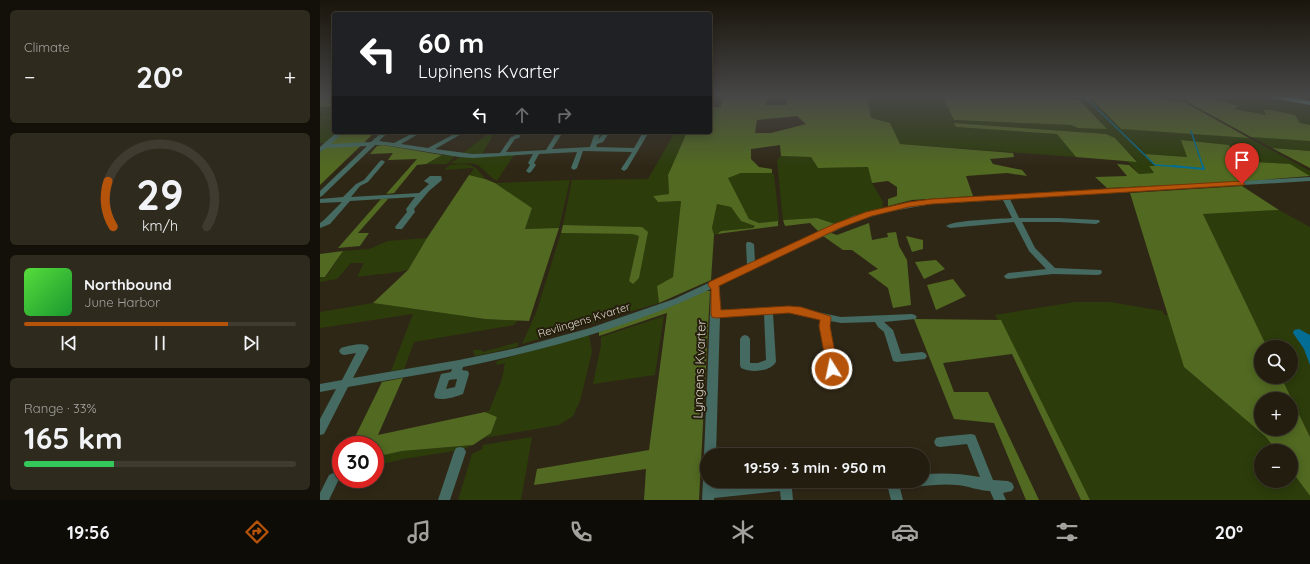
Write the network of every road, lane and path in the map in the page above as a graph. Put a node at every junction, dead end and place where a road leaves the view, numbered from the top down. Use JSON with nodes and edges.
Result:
{"nodes":[{"id":1,"x":339,"y":134,"type":"edge"},
{"id":2,"x":383,"y":134,"type":"edge"},
{"id":3,"x":415,"y":134,"type":"edge"},
{"id":4,"x":458,"y":134,"type":"edge"},
{"id":5,"x":518,"y":134,"type":"edge"},
{"id":6,"x":559,"y":134,"type":"edge"},
{"id":7,"x":597,"y":134,"type":"edge"},
{"id":8,"x":606,"y":134,"type":"edge"},
{"id":9,"x":645,"y":134,"type":"edge"},
{"id":10,"x":372,"y":144,"type":"junction"},
{"id":11,"x":395,"y":145,"type":"junction"},
{"id":12,"x":594,"y":146,"type":"junction"},
{"id":13,"x":322,"y":148,"type":"edge"},
{"id":14,"x":581,"y":149,"type":"junction"},
{"id":15,"x":429,"y":150,"type":"junction"},
{"id":16,"x":636,"y":150,"type":"junction"},
{"id":17,"x":548,"y":151,"type":"junction"},
{"id":18,"x":537,"y":152,"type":"junction"},
{"id":19,"x":502,"y":154,"type":"junction"},
{"id":20,"x":382,"y":162,"type":"dead end"},
{"id":21,"x":576,"y":168,"type":"dead end"},
{"id":22,"x":624,"y":169,"type":"dead end"},
{"id":23,"x":529,"y":171,"type":"dead end"},
{"id":24,"x":1310,"y":180,"type":"edge"},
{"id":25,"x":431,"y":182,"type":"dead end"},
{"id":26,"x":320,"y":195,"type":"edge"},
{"id":27,"x":420,"y":195,"type":"junction"},
{"id":28,"x":1005,"y":197,"type":"junction"},
{"id":29,"x":346,"y":199,"type":"junction"},
{"id":30,"x":320,"y":201,"type":"edge"},
{"id":31,"x":1017,"y":221,"type":"junction"},
{"id":32,"x":1096,"y":222,"type":"dead end"},
{"id":33,"x":320,"y":226,"type":"edge"},
{"id":34,"x":950,"y":226,"type":"dead end"},
{"id":35,"x":399,"y":227,"type":"dead end"},
{"id":36,"x":750,"y":244,"type":"dead end"},
{"id":37,"x":751,"y":267,"type":"junction"},
{"id":38,"x":1052,"y":271,"type":"junction"},
{"id":39,"x":1098,"y":272,"type":"dead end"},
{"id":40,"x":1008,"y":276,"type":"dead end"},
{"id":41,"x":713,"y":285,"type":"junction"},
{"id":42,"x":768,"y":311,"type":"junction"},
{"id":43,"x":716,"y":314,"type":"junction"},
{"id":44,"x":912,"y":317,"type":"dead end"},
{"id":45,"x":826,"y":318,"type":"junction"},
{"id":46,"x":879,"y":319,"type":"junction"},
{"id":47,"x":744,"y":339,"type":"dead end"},
{"id":48,"x":344,"y":351,"type":"dead end"},
{"id":49,"x":922,"y":356,"type":"dead end"},
{"id":50,"x":459,"y":364,"type":"junction"},
{"id":51,"x":832,"y":369,"type":"dead end"},
{"id":52,"x":455,"y":375,"type":"dead end"},
{"id":53,"x":345,"y":384,"type":"junction"},
{"id":54,"x":320,"y":388,"type":"edge"},
{"id":55,"x":320,"y":430,"type":"edge"},
{"id":56,"x":940,"y":442,"type":"dead end"},
{"id":57,"x":710,"y":448,"type":"edge"},
{"id":58,"x":460,"y":452,"type":"dead end"},
{"id":59,"x":930,"y":479,"type":"edge"},
{"id":60,"x":332,"y":481,"type":"edge"},
{"id":61,"x":992,"y":487,"type":"junction"},
{"id":62,"x":1008,"y":487,"type":"dead end"},
{"id":63,"x":742,"y":488,"type":"edge"},
{"id":64,"x":786,"y":488,"type":"edge"},
{"id":65,"x":895,"y":488,"type":"edge"},
{"id":66,"x":709,"y":491,"type":"edge"},
{"id":67,"x":323,"y":500,"type":"edge"},
{"id":68,"x":444,"y":500,"type":"edge"},
{"id":69,"x":787,"y":500,"type":"edge"},
{"id":70,"x":897,"y":500,"type":"edge"},
{"id":71,"x":1000,"y":500,"type":"edge"}],
"edges":[{"from":1,"to":13,"type":"street"},
{"from":2,"to":10,"type":"street"},
{"from":3,"to":11,"type":"street"},
{"from":4,"to":15,"type":"street"},
{"from":5,"to":19,"type":"street"},
{"from":6,"to":17,"type":"street"},
{"from":7,"to":12,"type":"street"},
{"from":8,"to":12,"type":"street"},
{"from":9,"to":16,"type":"street"},
{"from":10,"to":11,"type":"street"},
{"from":10,"to":13,"type":"street"},
{"from":10,"to":26,"type":"street"},
{"from":11,"to":15,"type":"street"},
{"from":12,"to":14,"type":"street"},
{"from":12,"to":16,"type":"street"},
{"from":14,"to":17,"type":"street"},
{"from":14,"to":21,"type":"street"},
{"from":15,"to":19,"type":"street"},
{"from":16,"to":22,"type":"street"},
{"from":17,"to":18,"type":"street"},
{"from":18,"to":19,"type":"street"},
{"from":18,"to":23,"type":"street"},
{"from":20,"to":29,"type":"street"},
{"from":24,"to":28,"type":"street","name":"Revlingens Kvarter"},
{"from":25,"to":27,"type":"street"},
{"from":27,"to":29,"type":"street"},
{"from":27,"to":35,"type":"street"},
{"from":28,"to":31,"type":"street"},
{"from":28,"to":37,"type":"street","name":"Revlingens Kvarter"},
{"from":29,"to":30,"type":"street"},
{"from":29,"to":33,"type":"street"},
{"from":31,"to":32,"type":"street"},
{"from":31,"to":34,"type":"street"},
{"from":31,"to":38,"type":"street"},
{"from":36,"to":37,"type":"street"},
{"from":37,"to":41,"type":"street","name":"Revlingens Kvarter"},
{"from":38,"to":39,"type":"street"},
{"from":38,"to":40,"type":"street"},
{"from":41,"to":43,"type":"street","name":"Lyngens Kvarter"},
{"from":41,"to":50,"type":"street","name":"Revlingens Kvarter"},
{"from":42,"to":43,"type":"street"},
{"from":42,"to":45,"type":"street"},
{"from":42,"to":47,"type":"street"},
{"from":43,"to":57,"type":"street","name":"Lyngens Kvarter"},
{"from":44,"to":46,"type":"street"},
{"from":45,"to":46,"type":"street"},
{"from":45,"to":51,"type":"street"},
{"from":46,"to":49,"type":"street"},
{"from":48,"to":53,"type":"street"},
{"from":50,"to":52,"type":"street"},
{"from":50,"to":53,"type":"street","name":"Revlingens Kvarter"},
{"from":53,"to":54,"type":"street","name":"Revlingens Kvarter"},
{"from":53,"to":55,"type":"street"},
{"from":56,"to":61,"type":"street"},
{"from":58,"to":68,"type":"street"},
{"from":59,"to":61,"type":"street"},
{"from":60,"to":67,"type":"street"},
{"from":61,"to":62,"type":"street"},
{"from":61,"to":71,"type":"street"},
{"from":63,"to":66,"type":"street"},
{"from":64,"to":69,"type":"street"},
{"from":65,"to":70,"type":"street"}]}
